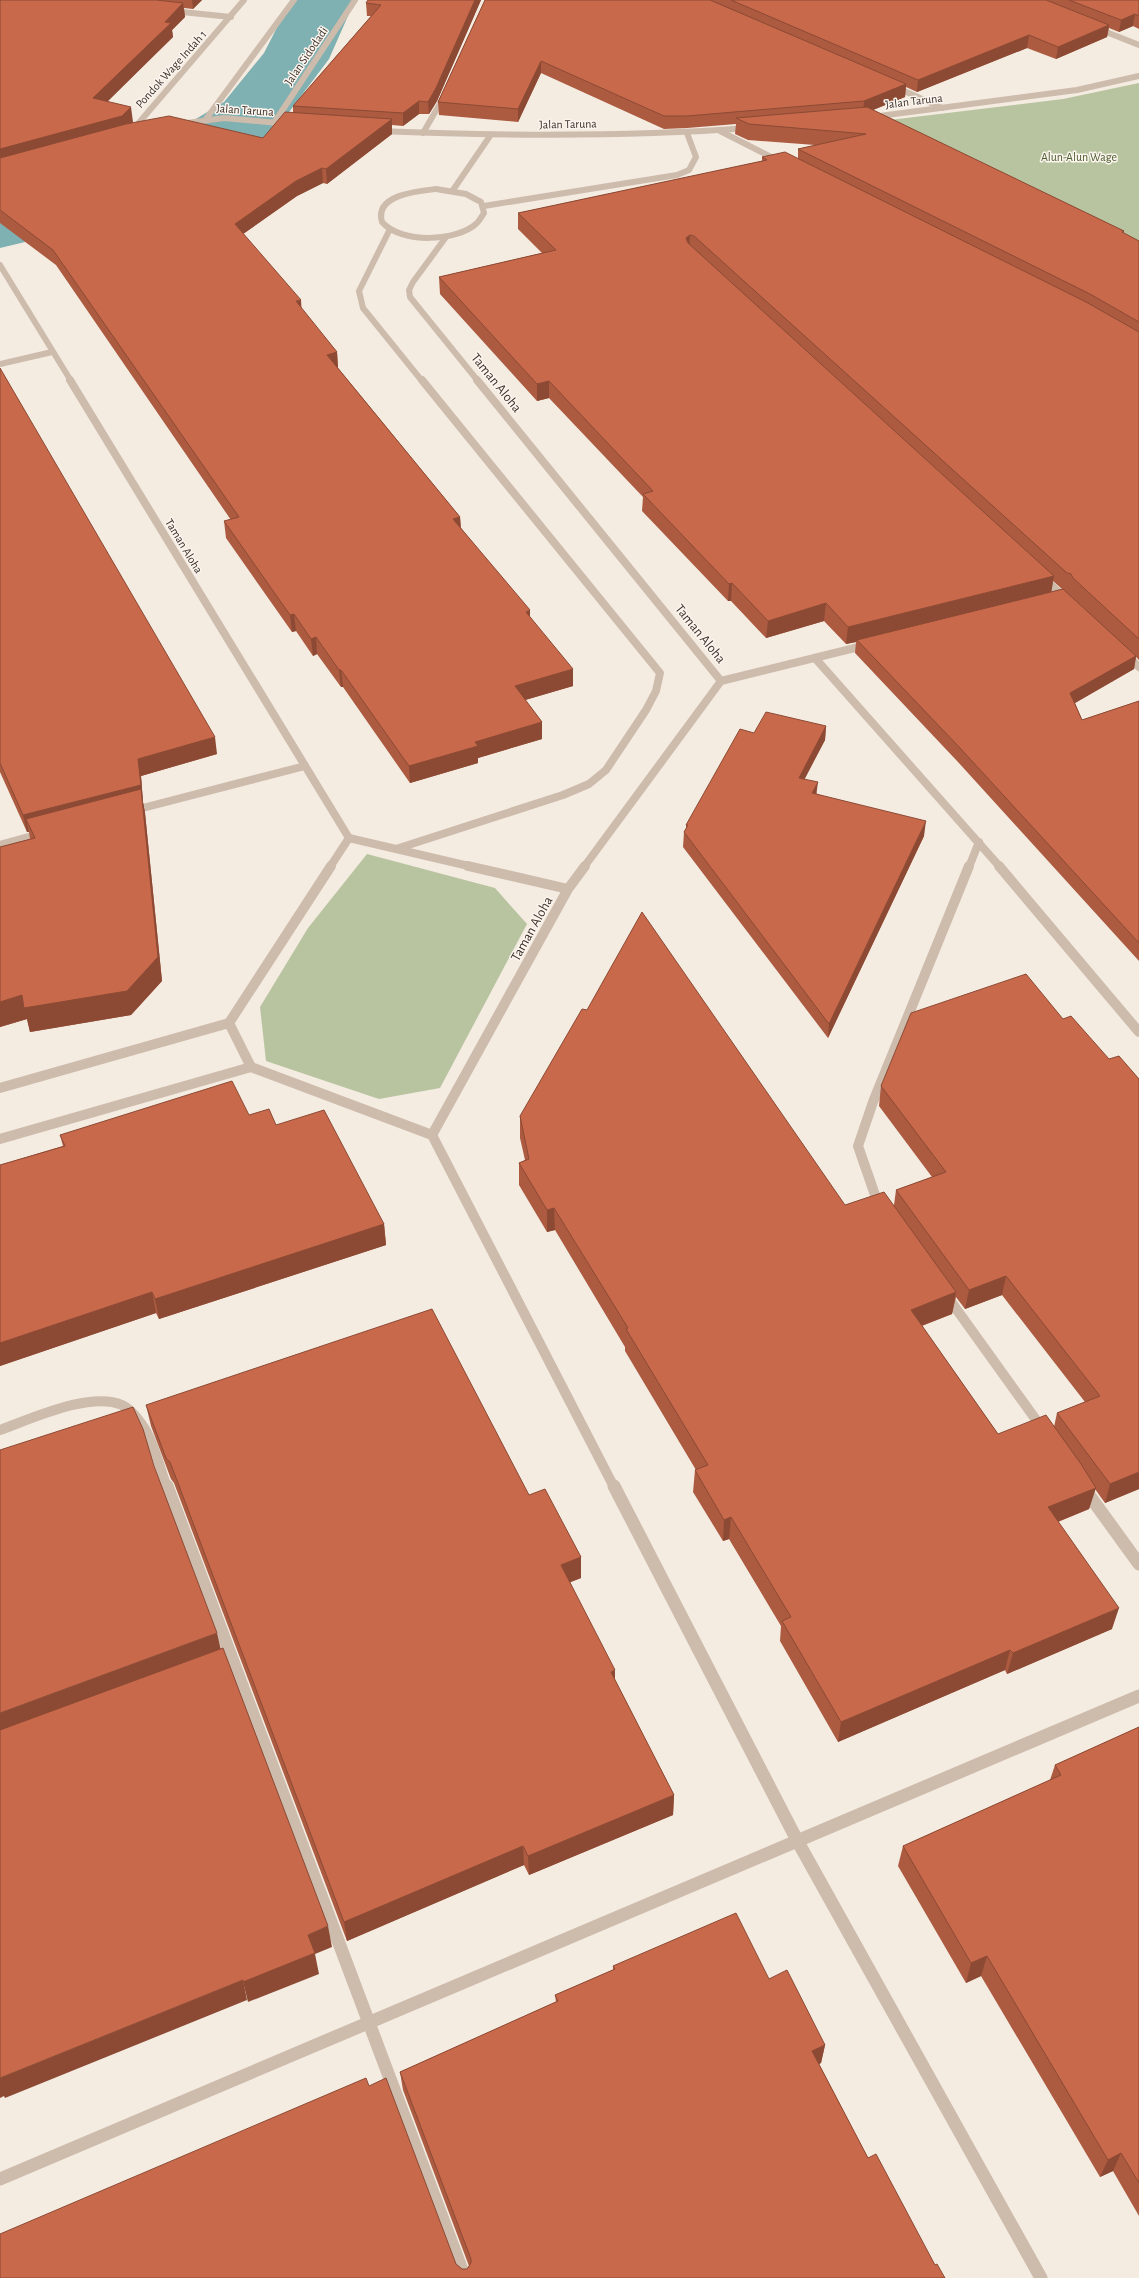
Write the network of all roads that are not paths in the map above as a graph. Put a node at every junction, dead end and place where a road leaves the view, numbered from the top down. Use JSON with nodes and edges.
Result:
{"nodes":[{"id":1,"x":244,"y":0,"type":"edge"},
{"id":2,"x":294,"y":0,"type":"edge"},
{"id":3,"x":355,"y":0,"type":"edge"},
{"id":4,"x":169,"y":11,"type":"edge"},
{"id":5,"x":231,"y":17,"type":"junction"},
{"id":6,"x":1090,"y":25,"type":"edge"},
{"id":7,"x":1139,"y":45,"type":"edge"},
{"id":8,"x":1139,"y":76,"type":"edge"},
{"id":9,"x":887,"y":84,"type":"edge"},
{"id":10,"x":448,"y":88,"type":"edge"},
{"id":11,"x":943,"y":108,"type":"junction"},
{"id":12,"x":865,"y":118,"type":"edge"},
{"id":13,"x":206,"y":119,"type":"junction"},
{"id":14,"x":274,"y":123,"type":"junction"},
{"id":15,"x":298,"y":125,"type":"edge"},
{"id":16,"x":170,"y":126,"type":"edge"},
{"id":17,"x":758,"y":128,"type":"edge"},
{"id":18,"x":373,"y":130,"type":"edge"},
{"id":19,"x":719,"y":131,"type":"junction"},
{"id":20,"x":142,"y":132,"type":"edge"},
{"id":21,"x":423,"y":133,"type":"junction"},
{"id":22,"x":687,"y":133,"type":"junction"},
{"id":23,"x":490,"y":136,"type":"junction"},
{"id":24,"x":791,"y":167,"type":"edge"},
{"id":25,"x":453,"y":190,"type":"junction"},
{"id":26,"x":484,"y":206,"type":"junction"},
{"id":27,"x":390,"y":229,"type":"junction"},
{"id":28,"x":446,"y":237,"type":"junction"},
{"id":29,"x":0,"y":265,"type":"edge"},
{"id":30,"x":52,"y":352,"type":"junction"},
{"id":31,"x":0,"y":364,"type":"edge"},
{"id":32,"x":1034,"y":570,"type":"edge"},
{"id":33,"x":1075,"y":607,"type":"edge"},
{"id":34,"x":878,"y":642,"type":"edge"},
{"id":35,"x":1122,"y":651,"type":"edge"},
{"id":36,"x":816,"y":658,"type":"junction"},
{"id":37,"x":1139,"y":668,"type":"edge"},
{"id":38,"x":721,"y":681,"type":"junction"},
{"id":39,"x":305,"y":766,"type":"junction"},
{"id":40,"x":122,"y":813,"type":"edge"},
{"id":41,"x":53,"y":831,"type":"edge"},
{"id":42,"x":349,"y":838,"type":"junction"},
{"id":43,"x":979,"y":842,"type":"junction"},
{"id":44,"x":0,"y":845,"type":"edge"},
{"id":45,"x":396,"y":849,"type":"junction"},
{"id":46,"x":568,"y":889,"type":"junction"},
{"id":47,"x":229,"y":1024,"type":"junction"},
{"id":48,"x":1139,"y":1032,"type":"edge"},
{"id":49,"x":251,"y":1066,"type":"junction"},
{"id":50,"x":0,"y":1088,"type":"edge"},
{"id":51,"x":432,"y":1135,"type":"junction"},
{"id":52,"x":0,"y":1139,"type":"edge"},
{"id":53,"x":889,"y":1215,"type":"edge"},
{"id":54,"x":940,"y":1286,"type":"edge"},
{"id":55,"x":0,"y":1430,"type":"edge"},
{"id":56,"x":1051,"y":1441,"type":"edge"},
{"id":57,"x":1079,"y":1480,"type":"edge"},
{"id":58,"x":1139,"y":1564,"type":"edge"},
{"id":59,"x":232,"y":1660,"type":"junction"},
{"id":60,"x":217,"y":1665,"type":"edge"},
{"id":61,"x":1139,"y":1696,"type":"edge"},
{"id":62,"x":798,"y":1842,"type":"junction"},
{"id":63,"x":370,"y":2023,"type":"junction"},
{"id":64,"x":0,"y":2179,"type":"edge"},
{"id":65,"x":465,"y":2278,"type":"edge"},
{"id":66,"x":1041,"y":2278,"type":"edge"}],
"edges":[{"from":1,"to":5,"type":"street","name":"Pondok Wage Indah 1"},
{"from":2,"to":13,"type":"street"},
{"from":3,"to":14,"type":"street","name":"Jalan Sidodadi"},
{"from":4,"to":5,"type":"street","name":"Pondok Wage Indah 1"},
{"from":5,"to":20,"type":"street","name":"Pondok Wage Indah 1"},
{"from":6,"to":7,"type":"street"},
{"from":8,"to":11,"type":"street","name":"Jalan Taruna"},
{"from":9,"to":11,"type":"street"},
{"from":10,"to":21,"type":"street"},
{"from":11,"to":12,"type":"street","name":"Jalan Taruna"},
{"from":13,"to":14,"type":"street","name":"Jalan Taruna"},
{"from":13,"to":16,"type":"street","name":"Jalan Taruna"},
{"from":14,"to":15,"type":"street","name":"Jalan Taruna"},
{"from":17,"to":19,"type":"street","name":"Jalan Taruna"},
{"from":18,"to":21,"type":"street","name":"Jalan Taruna"},
{"from":19,"to":22,"type":"street","name":"Jalan Taruna"},
{"from":19,"to":24,"type":"street"},
{"from":21,"to":23,"type":"street","name":"Jalan Taruna"},
{"from":22,"to":23,"type":"street","name":"Jalan Taruna"},
{"from":22,"to":26,"type":"street"},
{"from":23,"to":25,"type":"street"},
{"from":25,"to":26,"type":"street"},
{"from":25,"to":27,"type":"street"},
{"from":26,"to":28,"type":"street"},
{"from":27,"to":28,"type":"street"},
{"from":27,"to":45,"type":"street"},
{"from":28,"to":38,"type":"street","name":"Taman Aloha"},
{"from":29,"to":30,"type":"street","name":"Taman Aloha"},
{"from":30,"to":31,"type":"street"},
{"from":30,"to":39,"type":"street","name":"Taman Aloha"},
{"from":32,"to":33,"type":"street"},
{"from":34,"to":36,"type":"street"},
{"from":35,"to":37,"type":"street"},
{"from":36,"to":38,"type":"street"},
{"from":36,"to":43,"type":"street"},
{"from":38,"to":46,"type":"street","name":"Taman Aloha"},
{"from":39,"to":40,"type":"street"},
{"from":39,"to":42,"type":"street","name":"Taman Aloha"},
{"from":41,"to":44,"type":"street"},
{"from":42,"to":45,"type":"street"},
{"from":42,"to":47,"type":"street"},
{"from":43,"to":48,"type":"street"},
{"from":43,"to":53,"type":"street"},
{"from":45,"to":46,"type":"street"},
{"from":46,"to":51,"type":"street","name":"Taman Aloha"},
{"from":47,"to":49,"type":"street"},
{"from":47,"to":50,"type":"street"},
{"from":49,"to":51,"type":"street"},
{"from":49,"to":52,"type":"street"},
{"from":51,"to":62,"type":"street"},
{"from":54,"to":56,"type":"street"},
{"from":55,"to":59,"type":"street"},
{"from":57,"to":58,"type":"street"},
{"from":59,"to":60,"type":"street"},
{"from":59,"to":63,"type":"street"},
{"from":61,"to":62,"type":"street"},
{"from":62,"to":63,"type":"street"},
{"from":62,"to":66,"type":"street"},
{"from":63,"to":64,"type":"street"},
{"from":63,"to":65,"type":"street"}]}
